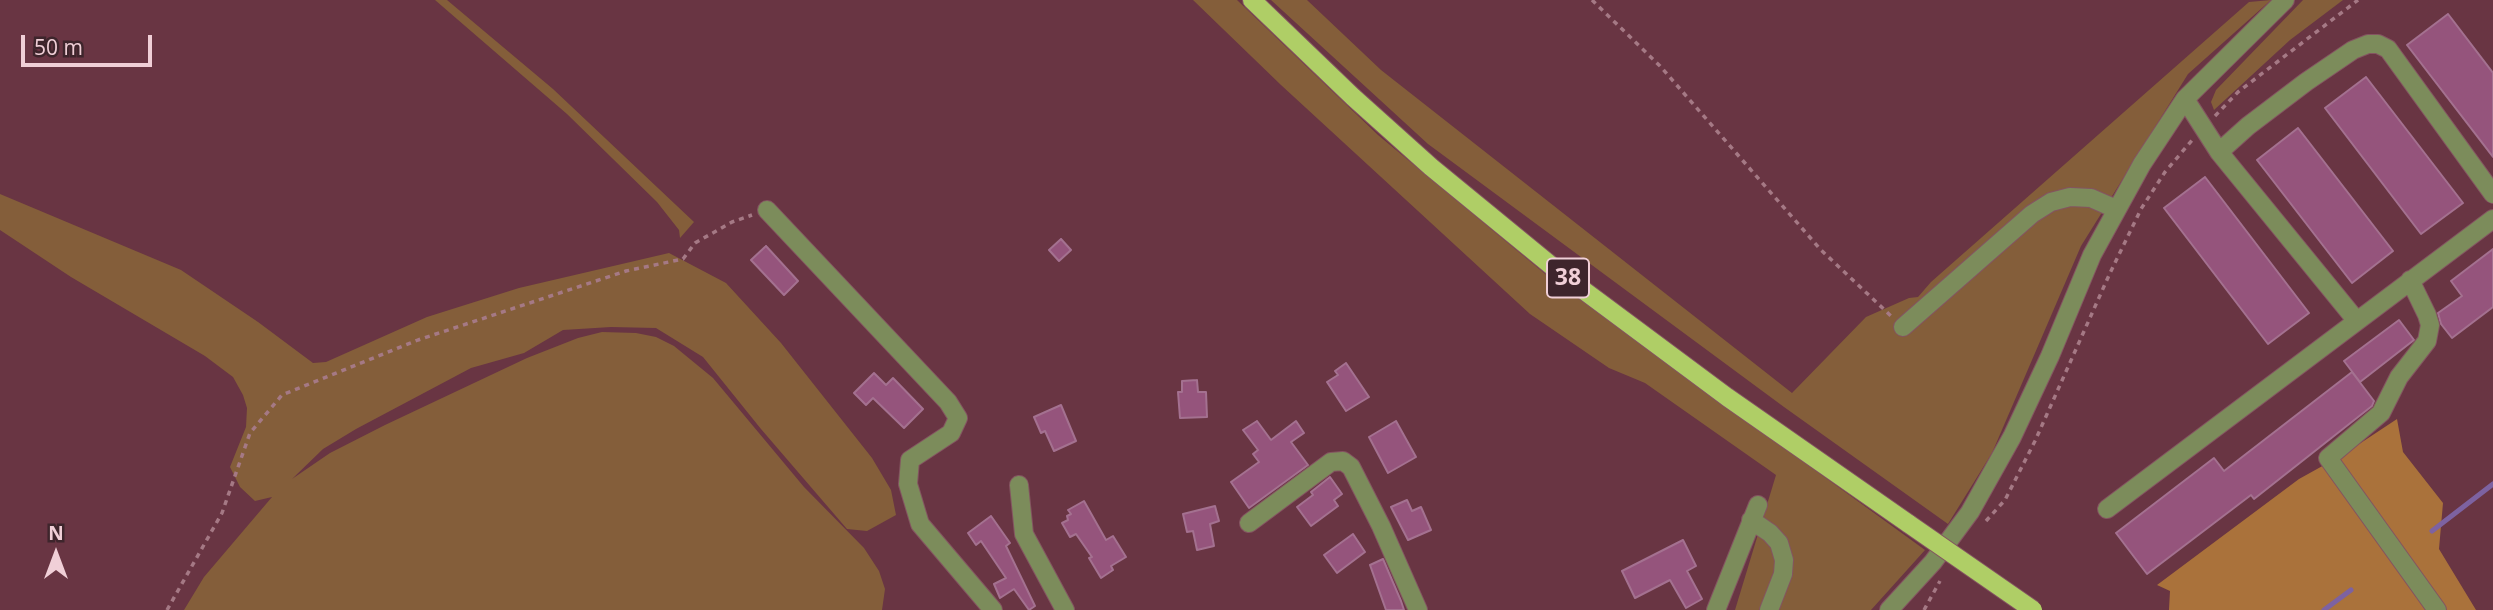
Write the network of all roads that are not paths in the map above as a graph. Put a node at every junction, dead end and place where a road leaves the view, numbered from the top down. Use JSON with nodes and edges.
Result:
{"nodes":[{"id":1,"x":1252,"y":0,"type":"edge"},
{"id":2,"x":2285,"y":0,"type":"edge"},
{"id":3,"x":2185,"y":99,"type":"junction"},
{"id":4,"x":2219,"y":152,"type":"junction"},
{"id":5,"x":2493,"y":194,"type":"edge"},
{"id":6,"x":2116,"y":209,"type":"junction"},
{"id":7,"x":767,"y":210,"type":"road end"},
{"id":8,"x":2493,"y":219,"type":"edge"},
{"id":9,"x":2410,"y":280,"type":"junction"},
{"id":10,"x":2356,"y":320,"type":"junction"},
{"id":11,"x":1903,"y":327,"type":"road end"},
{"id":12,"x":1019,"y":485,"type":"dead end"},
{"id":13,"x":2107,"y":509,"type":"dead end"},
{"id":14,"x":1249,"y":523,"type":"dead end"},
{"id":15,"x":993,"y":610,"type":"edge"},
{"id":16,"x":1065,"y":610,"type":"edge"},
{"id":17,"x":1418,"y":610,"type":"edge"},
{"id":18,"x":1716,"y":610,"type":"edge"},
{"id":19,"x":1769,"y":610,"type":"edge"},
{"id":20,"x":1889,"y":610,"type":"edge"},
{"id":21,"x":2033,"y":610,"type":"edge"},
{"id":22,"x":2437,"y":610,"type":"edge"}],
"edges":[{"from":1,"to":21,"type":"main road","number":"38","bridge":true},
{"from":2,"to":3,"type":"street"},
{"from":3,"to":4,"type":"street"},
{"from":3,"to":6,"type":"street"},
{"from":4,"to":5,"type":"street"},
{"from":4,"to":10,"type":"street"},
{"from":6,"to":11,"type":"street"},
{"from":6,"to":20,"type":"street"},
{"from":7,"to":15,"type":"street"},
{"from":8,"to":9,"type":"street"},
{"from":9,"to":10,"type":"street"},
{"from":9,"to":22,"type":"street"},
{"from":10,"to":13,"type":"street"},
{"from":12,"to":16,"type":"street"},
{"from":14,"to":17,"type":"street"},
{"from":18,"to":19,"type":"street"}]}
